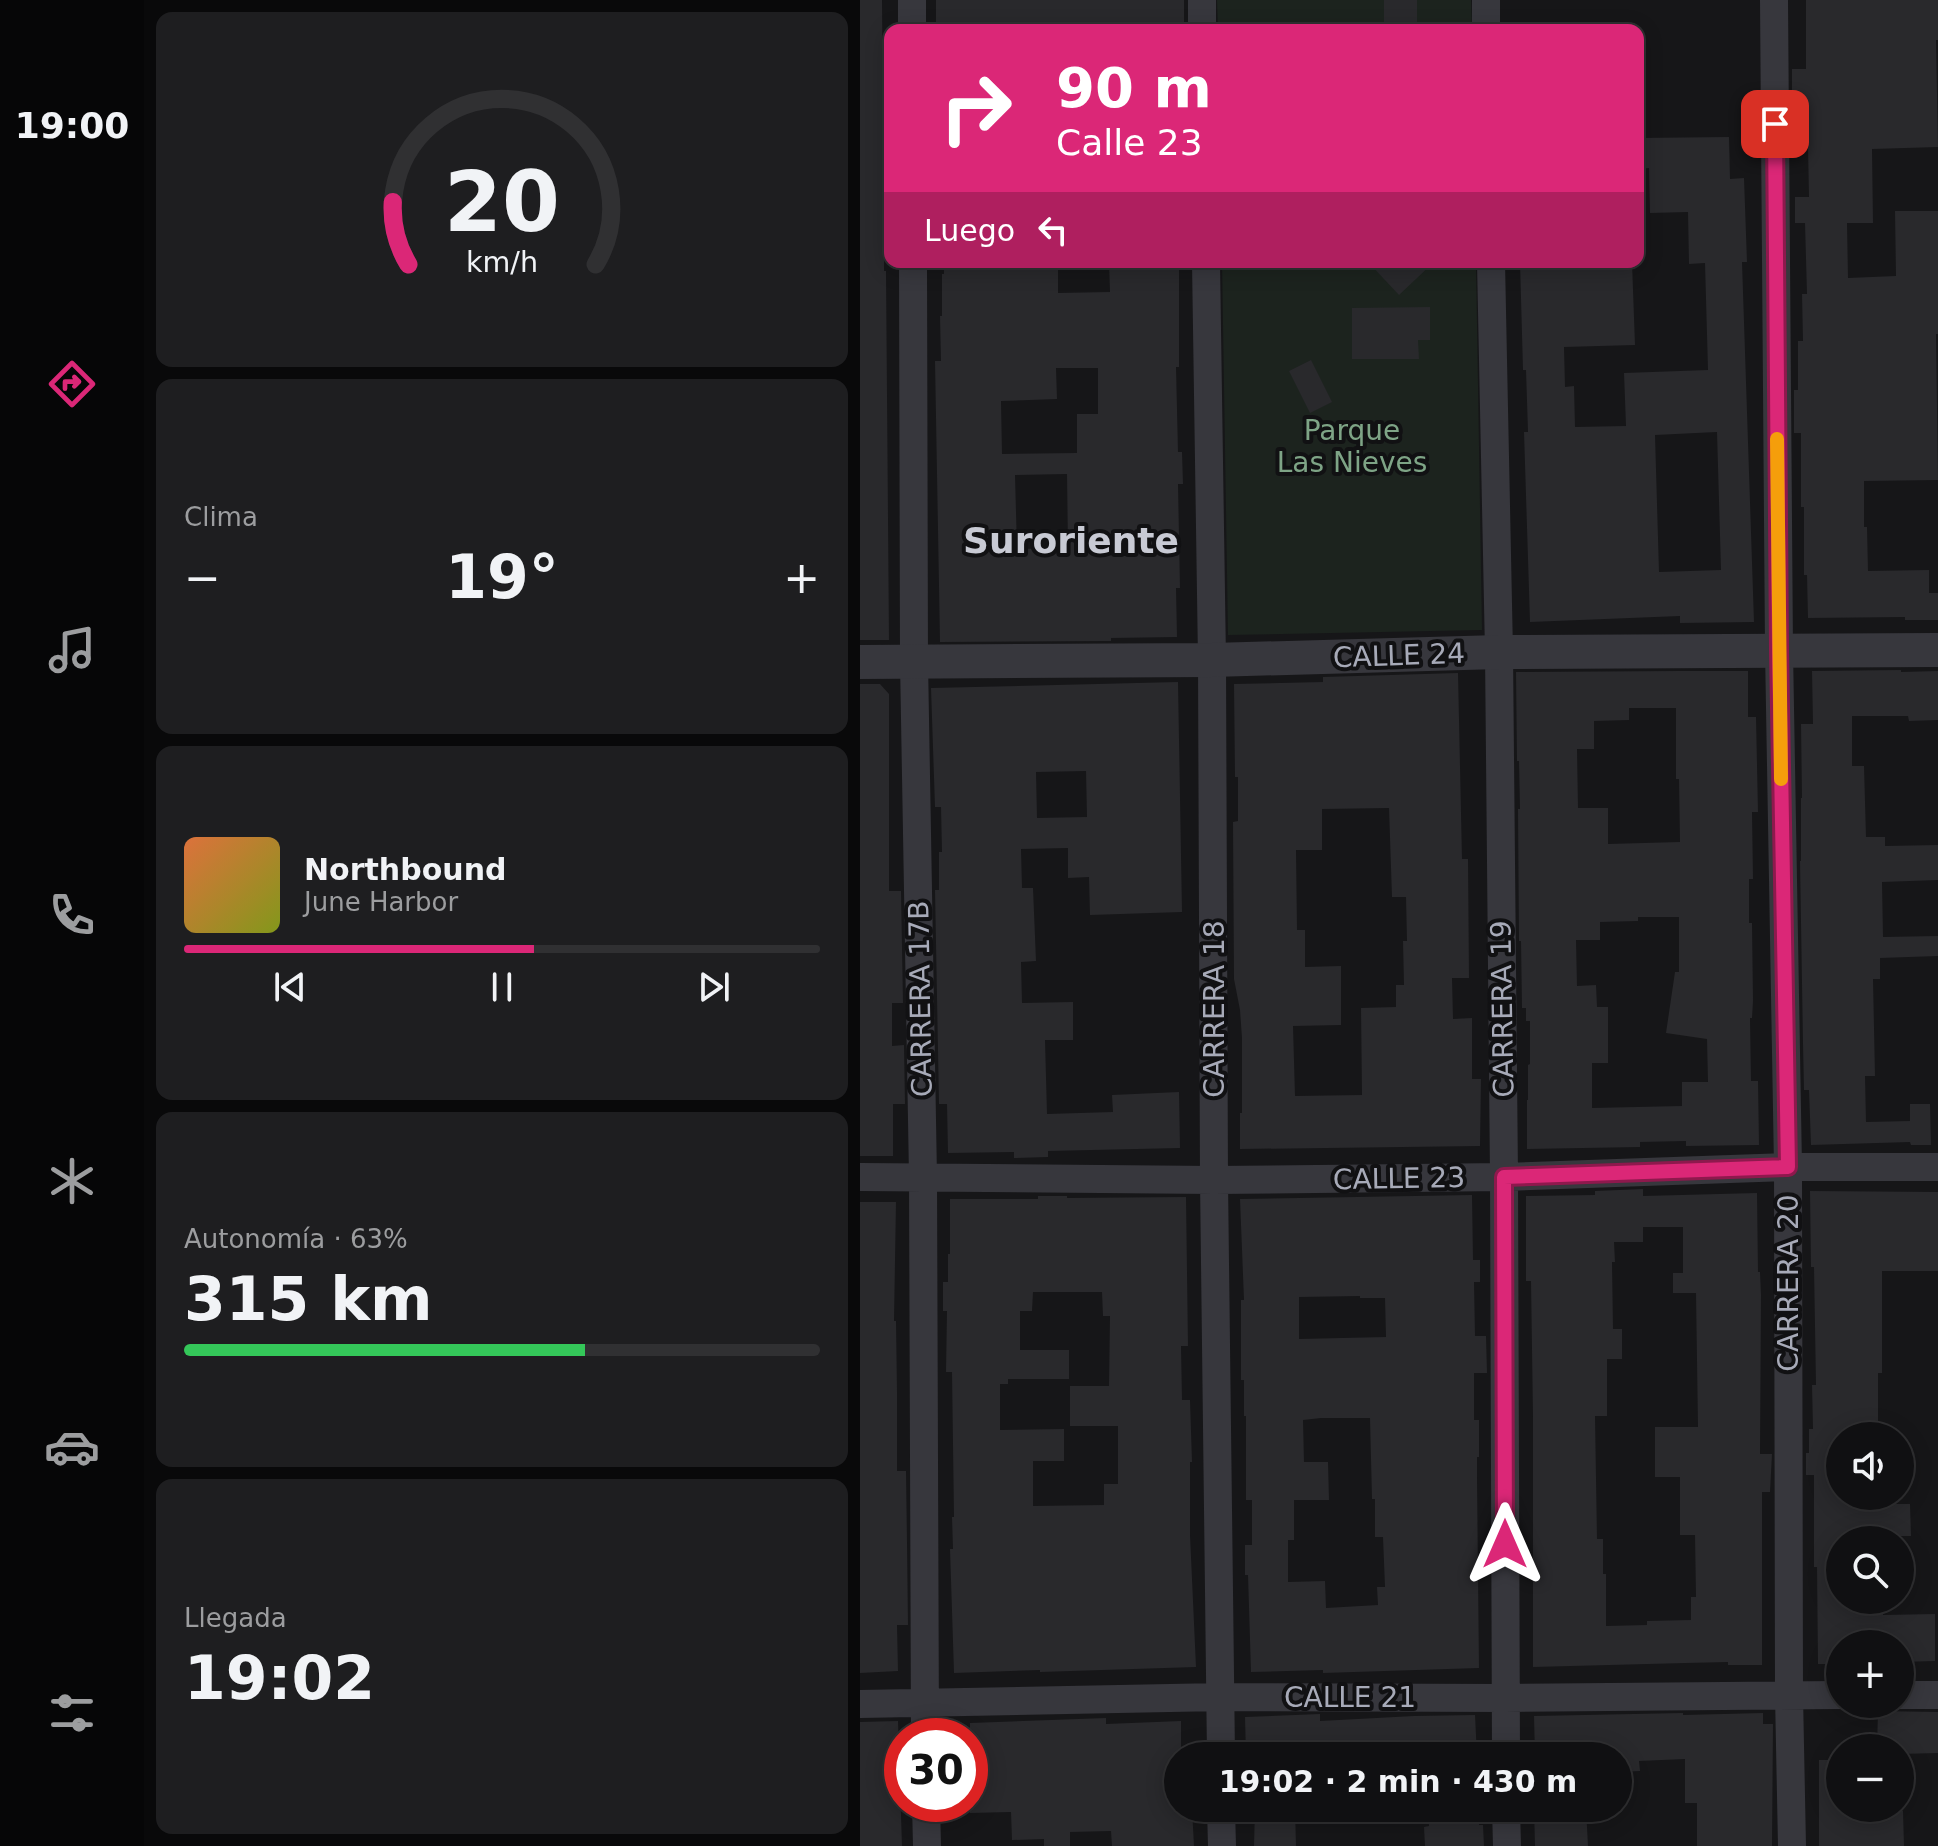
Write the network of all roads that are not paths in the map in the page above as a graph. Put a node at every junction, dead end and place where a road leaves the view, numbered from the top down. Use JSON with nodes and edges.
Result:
{"nodes":[{"id":1,"x":912,"y":0,"type":"edge"},
{"id":2,"x":1202,"y":0,"type":"edge"},
{"id":3,"x":1486,"y":0,"type":"edge"},
{"id":4,"x":1774,"y":0,"type":"edge"},
{"id":5,"x":912,"y":24,"type":"edge"},
{"id":6,"x":1202,"y":24,"type":"edge"},
{"id":7,"x":1486,"y":24,"type":"edge"},
{"id":8,"x":913,"y":268,"type":"edge"},
{"id":9,"x":1206,"y":268,"type":"edge"},
{"id":10,"x":1491,"y":268,"type":"edge"},
{"id":11,"x":1779,"y":650,"type":"junction"},
{"id":12,"x":1938,"y":650,"type":"edge"},
{"id":13,"x":1499,"y":652,"type":"junction"},
{"id":14,"x":1212,"y":660,"type":"junction"},
{"id":15,"x":914,"y":661,"type":"junction"},
{"id":16,"x":860,"y":662,"type":"edge"},
{"id":17,"x":1788,"y":1167,"type":"junction"},
{"id":18,"x":1938,"y":1167,"type":"edge"},
{"id":19,"x":860,"y":1177,"type":"edge"},
{"id":20,"x":923,"y":1177,"type":"junction"},
{"id":21,"x":1504,"y":1177,"type":"junction"},
{"id":22,"x":1214,"y":1180,"type":"junction"},
{"id":23,"x":1789,"y":1695,"type":"junction"},
{"id":24,"x":1826,"y":1695,"type":"edge"},
{"id":25,"x":1914,"y":1695,"type":"edge"},
{"id":26,"x":1938,"y":1695,"type":"edge"},
{"id":27,"x":1221,"y":1697,"type":"junction"},
{"id":28,"x":1505,"y":1698,"type":"junction"},
{"id":29,"x":925,"y":1703,"type":"junction"},
{"id":30,"x":860,"y":1704,"type":"edge"},
{"id":31,"x":925,"y":1718,"type":"edge"},
{"id":32,"x":1221,"y":1742,"type":"edge"},
{"id":33,"x":1506,"y":1742,"type":"edge"},
{"id":34,"x":926,"y":1822,"type":"edge"},
{"id":35,"x":1221,"y":1822,"type":"edge"},
{"id":36,"x":1506,"y":1822,"type":"edge"},
{"id":37,"x":927,"y":1846,"type":"edge"},
{"id":38,"x":1222,"y":1846,"type":"edge"},
{"id":39,"x":1507,"y":1846,"type":"edge"},
{"id":40,"x":1792,"y":1846,"type":"edge"}],
"edges":[{"from":1,"to":5,"type":"street"},
{"from":2,"to":6,"type":"street"},
{"from":3,"to":7,"type":"street"},
{"from":4,"to":11,"type":"street","name":"CARRERA 20"},
{"from":8,"to":15,"type":"street","name":"CARRERA 17B"},
{"from":9,"to":14,"type":"street","name":"CARRERA 18"},
{"from":10,"to":13,"type":"street","name":"CARRERA 19"},
{"from":11,"to":12,"type":"street","name":"CALLE 24"},
{"from":11,"to":13,"type":"street","name":"CALLE 24"},
{"from":11,"to":17,"type":"street","name":"CARRERA 20"},
{"from":13,"to":14,"type":"street","name":"CALLE 24"},
{"from":13,"to":21,"type":"street","name":"CARRERA 19"},
{"from":14,"to":15,"type":"street","name":"CALLE 24"},
{"from":14,"to":22,"type":"street","name":"CARRERA 18"},
{"from":15,"to":16,"type":"street","name":"CALLE 24"},
{"from":15,"to":20,"type":"street","name":"CARRERA 17B"},
{"from":17,"to":18,"type":"street","name":"CALLE 23"},
{"from":17,"to":21,"type":"street","name":"CALLE 23"},
{"from":17,"to":23,"type":"street","name":"CARRERA 20"},
{"from":19,"to":20,"type":"street","name":"CALLE 23"},
{"from":20,"to":22,"type":"street","name":"CALLE 23"},
{"from":20,"to":29,"type":"street","name":"CARRERA 17B"},
{"from":21,"to":22,"type":"street","name":"CALLE 23"},
{"from":21,"to":28,"type":"street","name":"CARRERA 19"},
{"from":22,"to":27,"type":"street","name":"CARRERA 18"},
{"from":23,"to":24,"type":"street","name":"CALLE 21"},
{"from":23,"to":28,"type":"street","name":"CALLE 21"},
{"from":23,"to":40,"type":"street","name":"CARRERA 20"},
{"from":25,"to":26,"type":"street"},
{"from":27,"to":28,"type":"street","name":"CALLE 21"},
{"from":27,"to":29,"type":"street","name":"CALLE 21"},
{"from":27,"to":32,"type":"street","name":"CARRERA 18"},
{"from":28,"to":33,"type":"street","name":"CARRERA 19"},
{"from":29,"to":30,"type":"street","name":"CALLE 21"},
{"from":29,"to":31,"type":"street","name":"CARRERA 17B"},
{"from":34,"to":37,"type":"street"},
{"from":35,"to":38,"type":"street"},
{"from":36,"to":39,"type":"street"}]}
